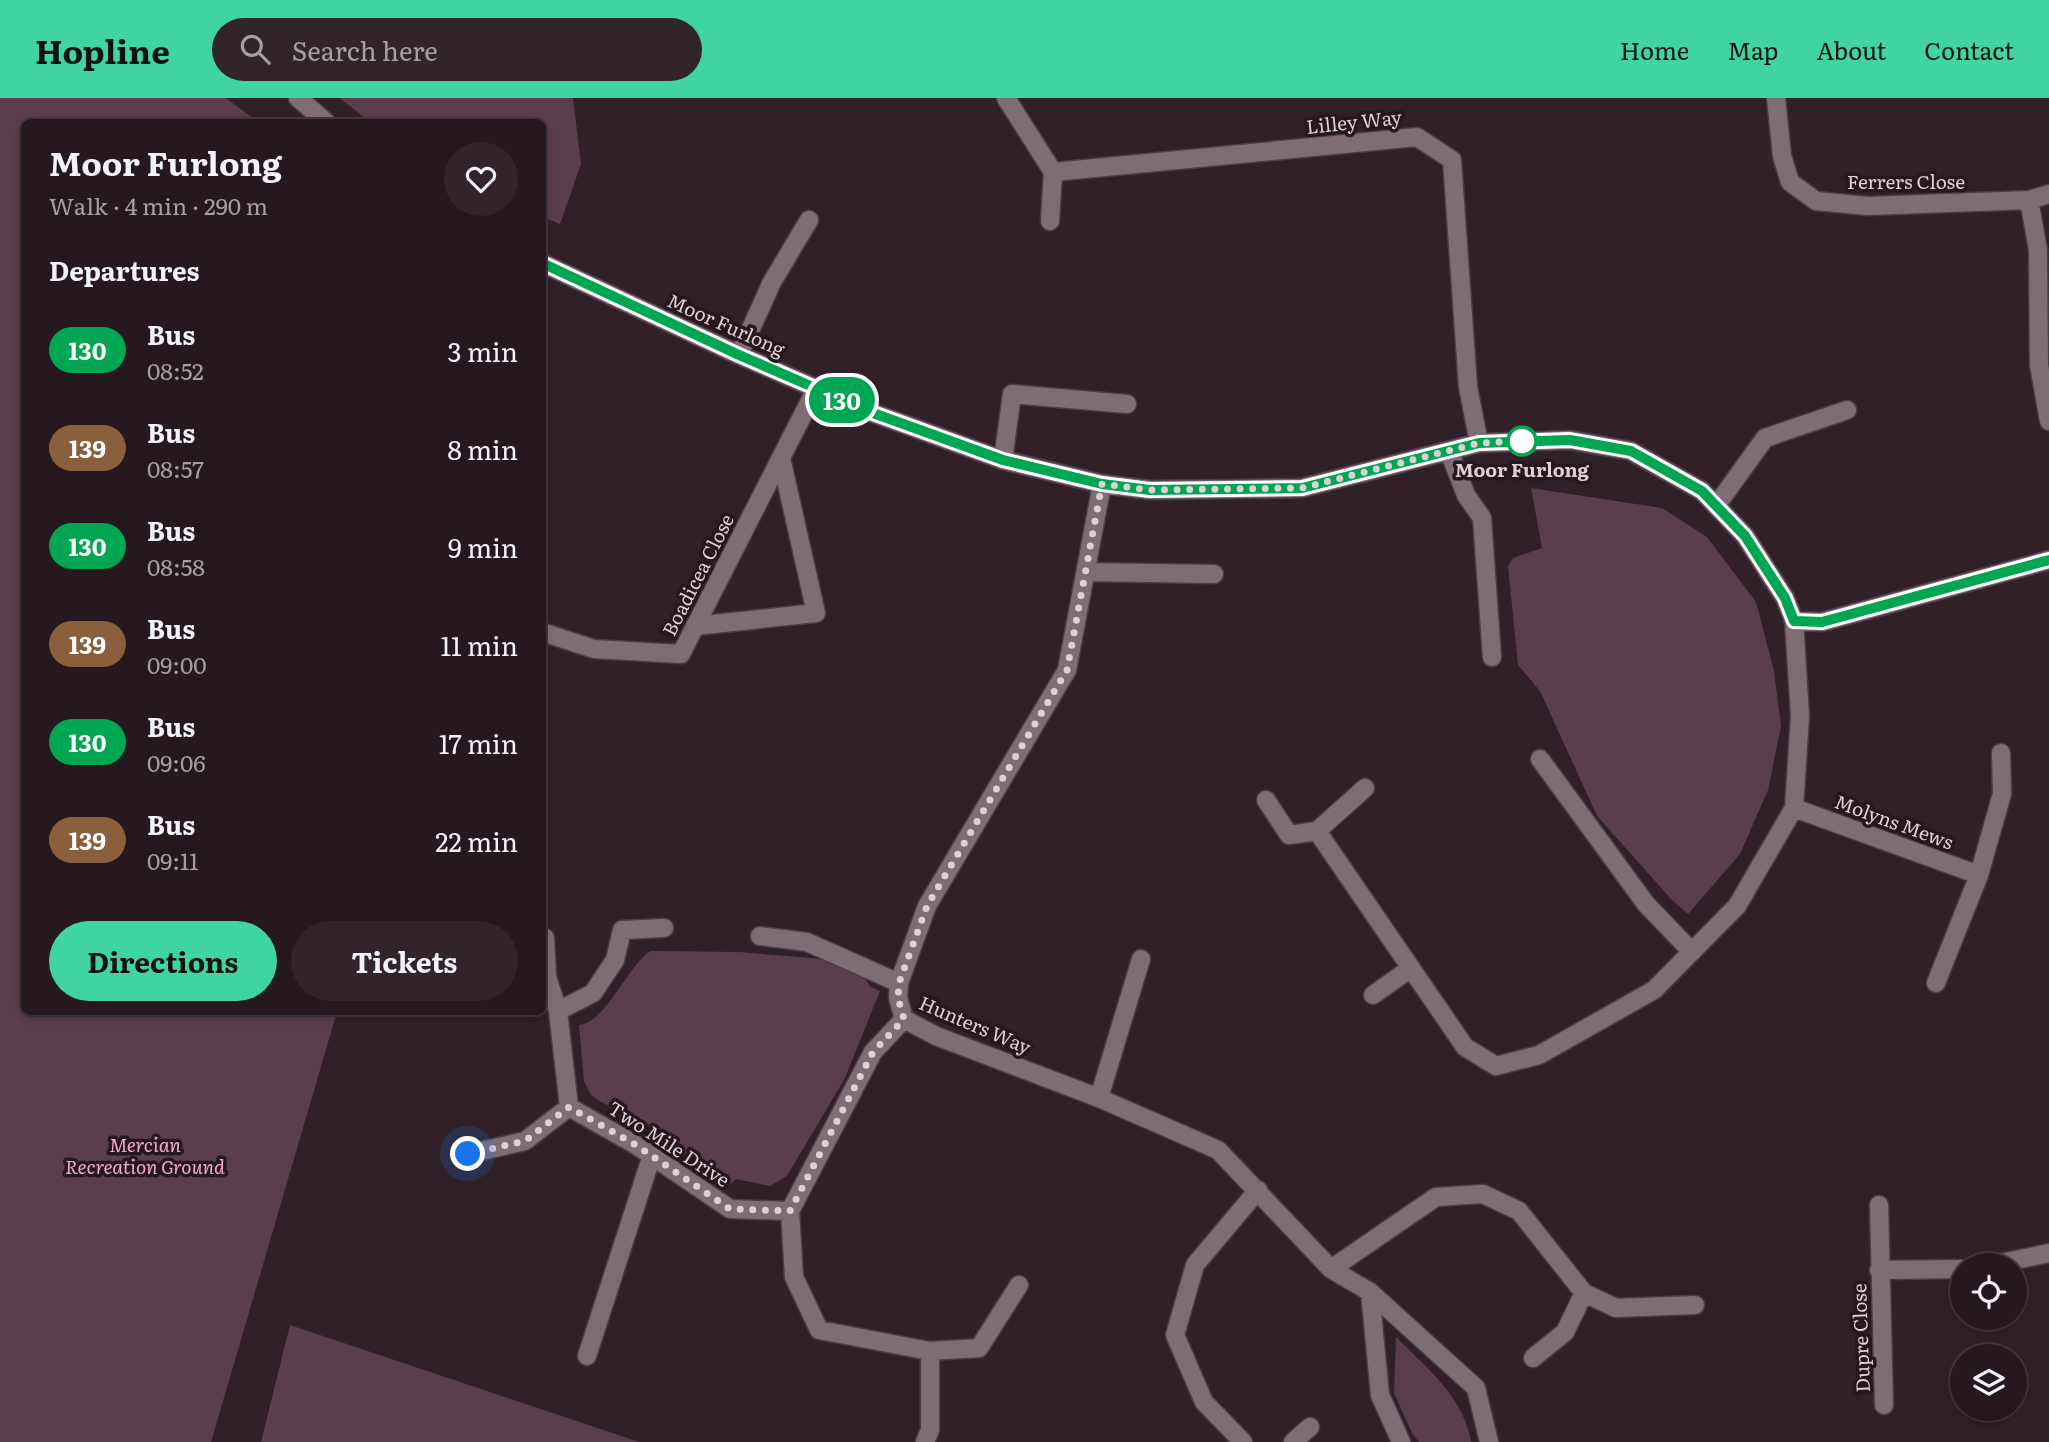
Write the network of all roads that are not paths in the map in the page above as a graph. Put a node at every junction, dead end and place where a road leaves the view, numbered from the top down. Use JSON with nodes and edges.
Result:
{"nodes":[{"id":1,"x":298,"y":98,"type":"edge"},
{"id":2,"x":1006,"y":98,"type":"edge"},
{"id":3,"x":1776,"y":98,"type":"edge"},
{"id":4,"x":322,"y":119,"type":"edge"},
{"id":5,"x":1054,"y":172,"type":"junction"},
{"id":6,"x":2049,"y":194,"type":"edge"},
{"id":7,"x":2029,"y":200,"type":"junction"},
{"id":8,"x":810,"y":220,"type":"dead end"},
{"id":9,"x":1050,"y":221,"type":"dead end"},
{"id":10,"x":546,"y":265,"type":"edge"},
{"id":11,"x":739,"y":355,"type":"junction"},
{"id":12,"x":816,"y":389,"type":"junction"},
{"id":13,"x":1127,"y":404,"type":"dead end"},
{"id":14,"x":1847,"y":410,"type":"dead end"},
{"id":15,"x":2049,"y":421,"type":"edge"},
{"id":16,"x":1479,"y":443,"type":"junction"},
{"id":17,"x":1449,"y":451,"type":"junction"},
{"id":18,"x":780,"y":458,"type":"junction"},
{"id":19,"x":1003,"y":460,"type":"junction"},
{"id":20,"x":1102,"y":484,"type":"junction"},
{"id":21,"x":1716,"y":506,"type":"junction"},
{"id":22,"x":2049,"y":560,"type":"edge"},
{"id":23,"x":1087,"y":572,"type":"junction"},
{"id":24,"x":1214,"y":574,"type":"dead end"},
{"id":25,"x":1794,"y":621,"type":"junction"},
{"id":26,"x":695,"y":626,"type":"junction"},
{"id":27,"x":546,"y":633,"type":"edge"},
{"id":28,"x":1492,"y":657,"type":"dead end"},
{"id":29,"x":2001,"y":753,"type":"dead end"},
{"id":30,"x":1540,"y":759,"type":"dead end"},
{"id":31,"x":1365,"y":788,"type":"dead end"},
{"id":32,"x":1266,"y":800,"type":"dead end"},
{"id":33,"x":1794,"y":808,"type":"junction"},
{"id":34,"x":1317,"y":831,"type":"junction"},
{"id":35,"x":1979,"y":875,"type":"junction"},
{"id":36,"x":664,"y":928,"type":"dead end"},
{"id":37,"x":760,"y":936,"type":"dead end"},
{"id":38,"x":1692,"y":952,"type":"junction"},
{"id":39,"x":546,"y":957,"type":"edge"},
{"id":40,"x":1142,"y":959,"type":"dead end"},
{"id":41,"x":1411,"y":968,"type":"junction"},
{"id":42,"x":899,"y":983,"type":"junction"},
{"id":43,"x":1936,"y":983,"type":"dead end"},
{"id":44,"x":1374,"y":995,"type":"dead end"},
{"id":45,"x":558,"y":1011,"type":"junction"},
{"id":46,"x":904,"y":1019,"type":"junction"},
{"id":47,"x":1099,"y":1098,"type":"junction"},
{"id":48,"x":569,"y":1107,"type":"junction"},
{"id":49,"x":468,"y":1154,"type":"dead end"},
{"id":50,"x":652,"y":1155,"type":"junction"},
{"id":51,"x":1258,"y":1190,"type":"junction"},
{"id":52,"x":1879,"y":1205,"type":"dead end"},
{"id":53,"x":790,"y":1211,"type":"junction"},
{"id":54,"x":2049,"y":1253,"type":"edge"},
{"id":55,"x":2027,"y":1258,"type":"edge"},
{"id":56,"x":1331,"y":1269,"type":"junction"},
{"id":57,"x":1950,"y":1269,"type":"edge"},
{"id":58,"x":1879,"y":1270,"type":"junction"},
{"id":59,"x":1019,"y":1285,"type":"dead end"},
{"id":60,"x":1370,"y":1292,"type":"junction"},
{"id":61,"x":1584,"y":1293,"type":"junction"},
{"id":62,"x":1695,"y":1305,"type":"dead end"},
{"id":63,"x":930,"y":1352,"type":"junction"},
{"id":64,"x":587,"y":1356,"type":"dead end"},
{"id":65,"x":1533,"y":1358,"type":"dead end"},
{"id":66,"x":1884,"y":1405,"type":"dead end"},
{"id":67,"x":1310,"y":1427,"type":"dead end"},
{"id":68,"x":925,"y":1442,"type":"edge"},
{"id":69,"x":1243,"y":1442,"type":"edge"},
{"id":70,"x":1293,"y":1442,"type":"edge"},
{"id":71,"x":1401,"y":1442,"type":"edge"},
{"id":72,"x":1489,"y":1442,"type":"edge"}],
"edges":[{"from":1,"to":4,"type":"street"},
{"from":2,"to":5,"type":"street"},
{"from":3,"to":7,"type":"street","name":"Ferrers Close"},
{"from":5,"to":9,"type":"street"},
{"from":5,"to":16,"type":"street","name":"Lilley Way"},
{"from":6,"to":7,"type":"street","name":"Ferrers Close"},
{"from":7,"to":15,"type":"street"},
{"from":8,"to":11,"type":"street"},
{"from":10,"to":11,"type":"street","name":"Moor Furlong"},
{"from":11,"to":12,"type":"street","name":"Moor Furlong"},
{"from":12,"to":18,"type":"street","name":"Boadicea Close"},
{"from":12,"to":19,"type":"street","name":"Moor Furlong"},
{"from":13,"to":19,"type":"street"},
{"from":14,"to":21,"type":"street"},
{"from":16,"to":17,"type":"street","name":"Moor Furlong"},
{"from":16,"to":21,"type":"street","name":"Moor Furlong"},
{"from":17,"to":20,"type":"street","name":"Moor Furlong"},
{"from":17,"to":28,"type":"street"},
{"from":18,"to":26,"type":"street","name":"Boadicea Close"},
{"from":18,"to":26,"type":"street"},
{"from":19,"to":20,"type":"street","name":"Moor Furlong"},
{"from":20,"to":23,"type":"street","name":"Hunters Way"},
{"from":21,"to":25,"type":"street","name":"Moor Furlong"},
{"from":22,"to":25,"type":"street"},
{"from":23,"to":24,"type":"street"},
{"from":23,"to":42,"type":"street","name":"Hunters Way"},
{"from":25,"to":33,"type":"street"},
{"from":26,"to":27,"type":"street","name":"Boadicea Close"},
{"from":29,"to":35,"type":"street"},
{"from":30,"to":38,"type":"street"},
{"from":31,"to":34,"type":"street"},
{"from":32,"to":34,"type":"street"},
{"from":33,"to":35,"type":"street","name":"Molyns Mews"},
{"from":33,"to":38,"type":"street"},
{"from":34,"to":41,"type":"street"},
{"from":35,"to":43,"type":"street"},
{"from":36,"to":45,"type":"street"},
{"from":37,"to":42,"type":"street"},
{"from":38,"to":41,"type":"street"},
{"from":39,"to":45,"type":"street"},
{"from":40,"to":47,"type":"street"},
{"from":41,"to":44,"type":"street"},
{"from":42,"to":46,"type":"street","name":"Hunters Way"},
{"from":45,"to":48,"type":"street"},
{"from":46,"to":47,"type":"street","name":"Hunters Way"},
{"from":46,"to":53,"type":"street"},
{"from":47,"to":51,"type":"street","name":"Hunters Way"},
{"from":48,"to":49,"type":"street"},
{"from":48,"to":50,"type":"street","name":"Two Mile Drive"},
{"from":50,"to":53,"type":"street","name":"Two Mile Drive"},
{"from":50,"to":64,"type":"street"},
{"from":51,"to":56,"type":"street","name":"Hunters Way"},
{"from":51,"to":69,"type":"street"},
{"from":52,"to":58,"type":"street","name":"Dupre Close"},
{"from":53,"to":63,"type":"street"},
{"from":54,"to":55,"type":"street"},
{"from":56,"to":60,"type":"street","name":"Hunters Way"},
{"from":56,"to":61,"type":"street"},
{"from":57,"to":58,"type":"street","name":"Dupre Close"},
{"from":58,"to":66,"type":"street","name":"Dupre Close"},
{"from":59,"to":63,"type":"street"},
{"from":60,"to":71,"type":"street"},
{"from":60,"to":72,"type":"street","name":"Hunters Way"},
{"from":61,"to":62,"type":"street"},
{"from":61,"to":65,"type":"street"},
{"from":63,"to":68,"type":"street"},
{"from":67,"to":70,"type":"street"}]}
